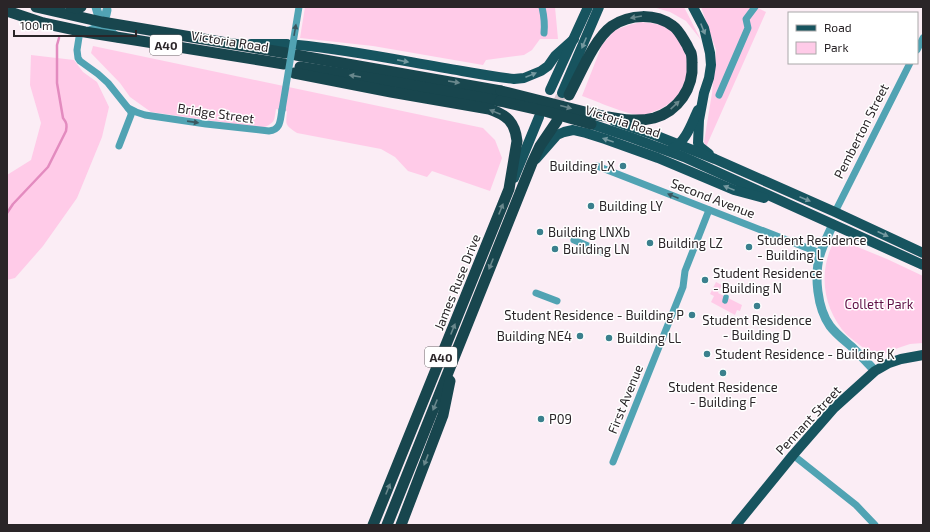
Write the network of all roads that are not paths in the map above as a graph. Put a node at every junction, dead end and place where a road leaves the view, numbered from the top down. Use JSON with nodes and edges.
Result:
{"nodes":[{"id":1,"x":36,"y":7,"type":"edge"},
{"id":2,"x":71,"y":7,"type":"edge"},
{"id":3,"x":81,"y":7,"type":"edge"},
{"id":4,"x":96,"y":7,"type":"edge"},
{"id":5,"x":299,"y":7,"type":"edge"},
{"id":6,"x":542,"y":7,"type":"edge"},
{"id":7,"x":588,"y":7,"type":"edge"},
{"id":8,"x":599,"y":7,"type":"edge"},
{"id":9,"x":693,"y":7,"type":"edge"},
{"id":10,"x":755,"y":7,"type":"edge"},
{"id":11,"x":106,"y":9,"type":"edge"},
{"id":12,"x":7,"y":11,"type":"edge"},
{"id":13,"x":102,"y":22,"type":"junction"},
{"id":14,"x":122,"y":26,"type":"junction"},
{"id":15,"x":82,"y":32,"type":"junction"},
{"id":16,"x":544,"y":33,"type":"dead end"},
{"id":17,"x":120,"y":38,"type":"junction"},
{"id":18,"x":923,"y":38,"type":"edge"},
{"id":19,"x":574,"y":39,"type":"junction"},
{"id":20,"x":918,"y":48,"type":"edge"},
{"id":21,"x":290,"y":59,"type":"junction"},
{"id":22,"x":909,"y":64,"type":"edge"},
{"id":23,"x":550,"y":90,"type":"tunnel mouth"},
{"id":24,"x":704,"y":93,"type":"junction"},
{"id":25,"x":566,"y":94,"type":"joint"},
{"id":26,"x":719,"y":95,"type":"dead end"},
{"id":27,"x":128,"y":108,"type":"junction"},
{"id":28,"x":539,"y":117,"type":"tunnel mouth"},
{"id":29,"x":592,"y":119,"type":"junction"},
{"id":30,"x":554,"y":120,"type":"tunnel mouth"},
{"id":31,"x":679,"y":145,"type":"junction"},
{"id":32,"x":119,"y":146,"type":"dead end"},
{"id":33,"x":663,"y":148,"type":"junction"},
{"id":34,"x":715,"y":159,"type":"junction"},
{"id":35,"x":532,"y":164,"type":"junction"},
{"id":36,"x":597,"y":166,"type":"dead end"},
{"id":37,"x":509,"y":189,"type":"junction"},
{"id":38,"x":793,"y":206,"type":"junction"},
{"id":39,"x":709,"y":210,"type":"junction"},
{"id":40,"x":835,"y":212,"type":"junction"},
{"id":41,"x":833,"y":224,"type":"junction"},
{"id":42,"x":574,"y":240,"type":"dead end"},
{"id":43,"x":602,"y":252,"type":"dead end"},
{"id":44,"x":820,"y":253,"type":"junction"},
{"id":45,"x":923,"y":253,"type":"edge"},
{"id":46,"x":923,"y":265,"type":"edge"},
{"id":47,"x":536,"y":293,"type":"dead end"},
{"id":48,"x":557,"y":301,"type":"dead end"},
{"id":49,"x":921,"y":356,"type":"edge"},
{"id":50,"x":450,"y":369,"type":"junction"},
{"id":51,"x":875,"y":371,"type":"junction"},
{"id":52,"x":793,"y":455,"type":"junction"},
{"id":53,"x":613,"y":462,"type":"dead end"},
{"id":54,"x":403,"y":523,"type":"edge"},
{"id":55,"x":374,"y":525,"type":"edge"},
{"id":56,"x":387,"y":525,"type":"edge"},
{"id":57,"x":736,"y":525,"type":"edge"},
{"id":58,"x":875,"y":525,"type":"edge"}],
"edges":[{"from":1,"to":13,"type":"highway","name":"Victoria Road","number":"A40"},
{"from":2,"to":3,"type":"highway"},
{"from":4,"to":13,"type":"street"},
{"from":27,"to":5,"type":"street","name":"Bridge Street","one_way":true,"bridge":true},
{"from":6,"to":16,"type":"street"},
{"from":7,"to":19,"type":"main road"},
{"from":8,"to":25,"type":"main road","one_way":true},
{"from":9,"to":24,"type":"main road","one_way":true},
{"from":10,"to":26,"type":"street"},
{"from":11,"to":13,"type":"street"},
{"from":11,"to":14,"type":"street"},
{"from":12,"to":15,"type":"highway","name":"Victoria Road","number":"A40"},
{"from":13,"to":14,"type":"highway","name":"Victoria Road","number":"A40"},
{"from":13,"to":15,"type":"street"},
{"from":13,"to":17,"type":"street"},
{"from":14,"to":21,"type":"highway","name":"Victoria Road","number":"A40"},
{"from":15,"to":17,"type":"highway","name":"Victoria Road","number":"A40"},
{"from":15,"to":27,"type":"street","name":"Bridge Street"},
{"from":17,"to":21,"type":"highway","name":"Victoria Road","number":"A40"},
{"from":18,"to":20,"type":"street"},
{"from":21,"to":19,"type":"main road","one_way":true},
{"from":19,"to":23,"type":"main road"},
{"from":21,"to":29,"type":"highway","name":"Victoria Road","number":"A40","bridge":true},
{"from":37,"to":21,"type":"highway","number":"A40","one_way":true},
{"from":22,"to":40,"type":"street","name":"Pemberton Street"},
{"from":24,"to":31,"type":"main road"},
{"from":24,"to":34,"type":"main road"},
{"from":29,"to":25,"type":"highway","number":"A40","one_way":true},
{"from":27,"to":32,"type":"street"},
{"from":28,"to":37,"type":"main road","name":"James Ruse Drive"},
{"from":29,"to":31,"type":"main road","name":"Victoria Road"},
{"from":29,"to":33,"type":"main road","name":"Victoria Road","number":"A40"},
{"from":30,"to":35,"type":"highway","name":"James Ruse Drive","number":"A40"},
{"from":31,"to":33,"type":"main road"},
{"from":31,"to":34,"type":"main road","name":"Victoria Road"},
{"from":33,"to":38,"type":"main road","name":"Victoria Road"},
{"from":34,"to":40,"type":"main road","name":"Victoria Road","one_way":true},
{"from":38,"to":35,"type":"main road","one_way":true},
{"from":35,"to":50,"type":"highway","name":"James Ruse Drive","number":"A40","one_way":true},
{"from":39,"to":36,"type":"street","name":"Second Avenue","one_way":true},
{"from":55,"to":37,"type":"highway","name":"James Ruse Drive","number":"A40","one_way":true},
{"from":38,"to":41,"type":"main road","name":"Victoria Road"},
{"from":39,"to":44,"type":"street","name":"Second Avenue"},
{"from":39,"to":53,"type":"street","name":"First Avenue"},
{"from":40,"to":45,"type":"main road","name":"Victoria Road","one_way":true},
{"from":41,"to":44,"type":"street"},
{"from":41,"to":46,"type":"main road","name":"Victoria Road"},
{"from":42,"to":43,"type":"street"},
{"from":44,"to":51,"type":"street"},
{"from":47,"to":48,"type":"street"},
{"from":49,"to":51,"type":"main road","name":"Pennant Street"},
{"from":50,"to":54,"type":"highway","one_way":true},
{"from":50,"to":56,"type":"highway","name":"James Ruse Drive","number":"A40","one_way":true},
{"from":51,"to":52,"type":"main road","name":"Pennant Street"},
{"from":52,"to":57,"type":"main road","name":"Pennant Street"},
{"from":52,"to":58,"type":"street"}]}
